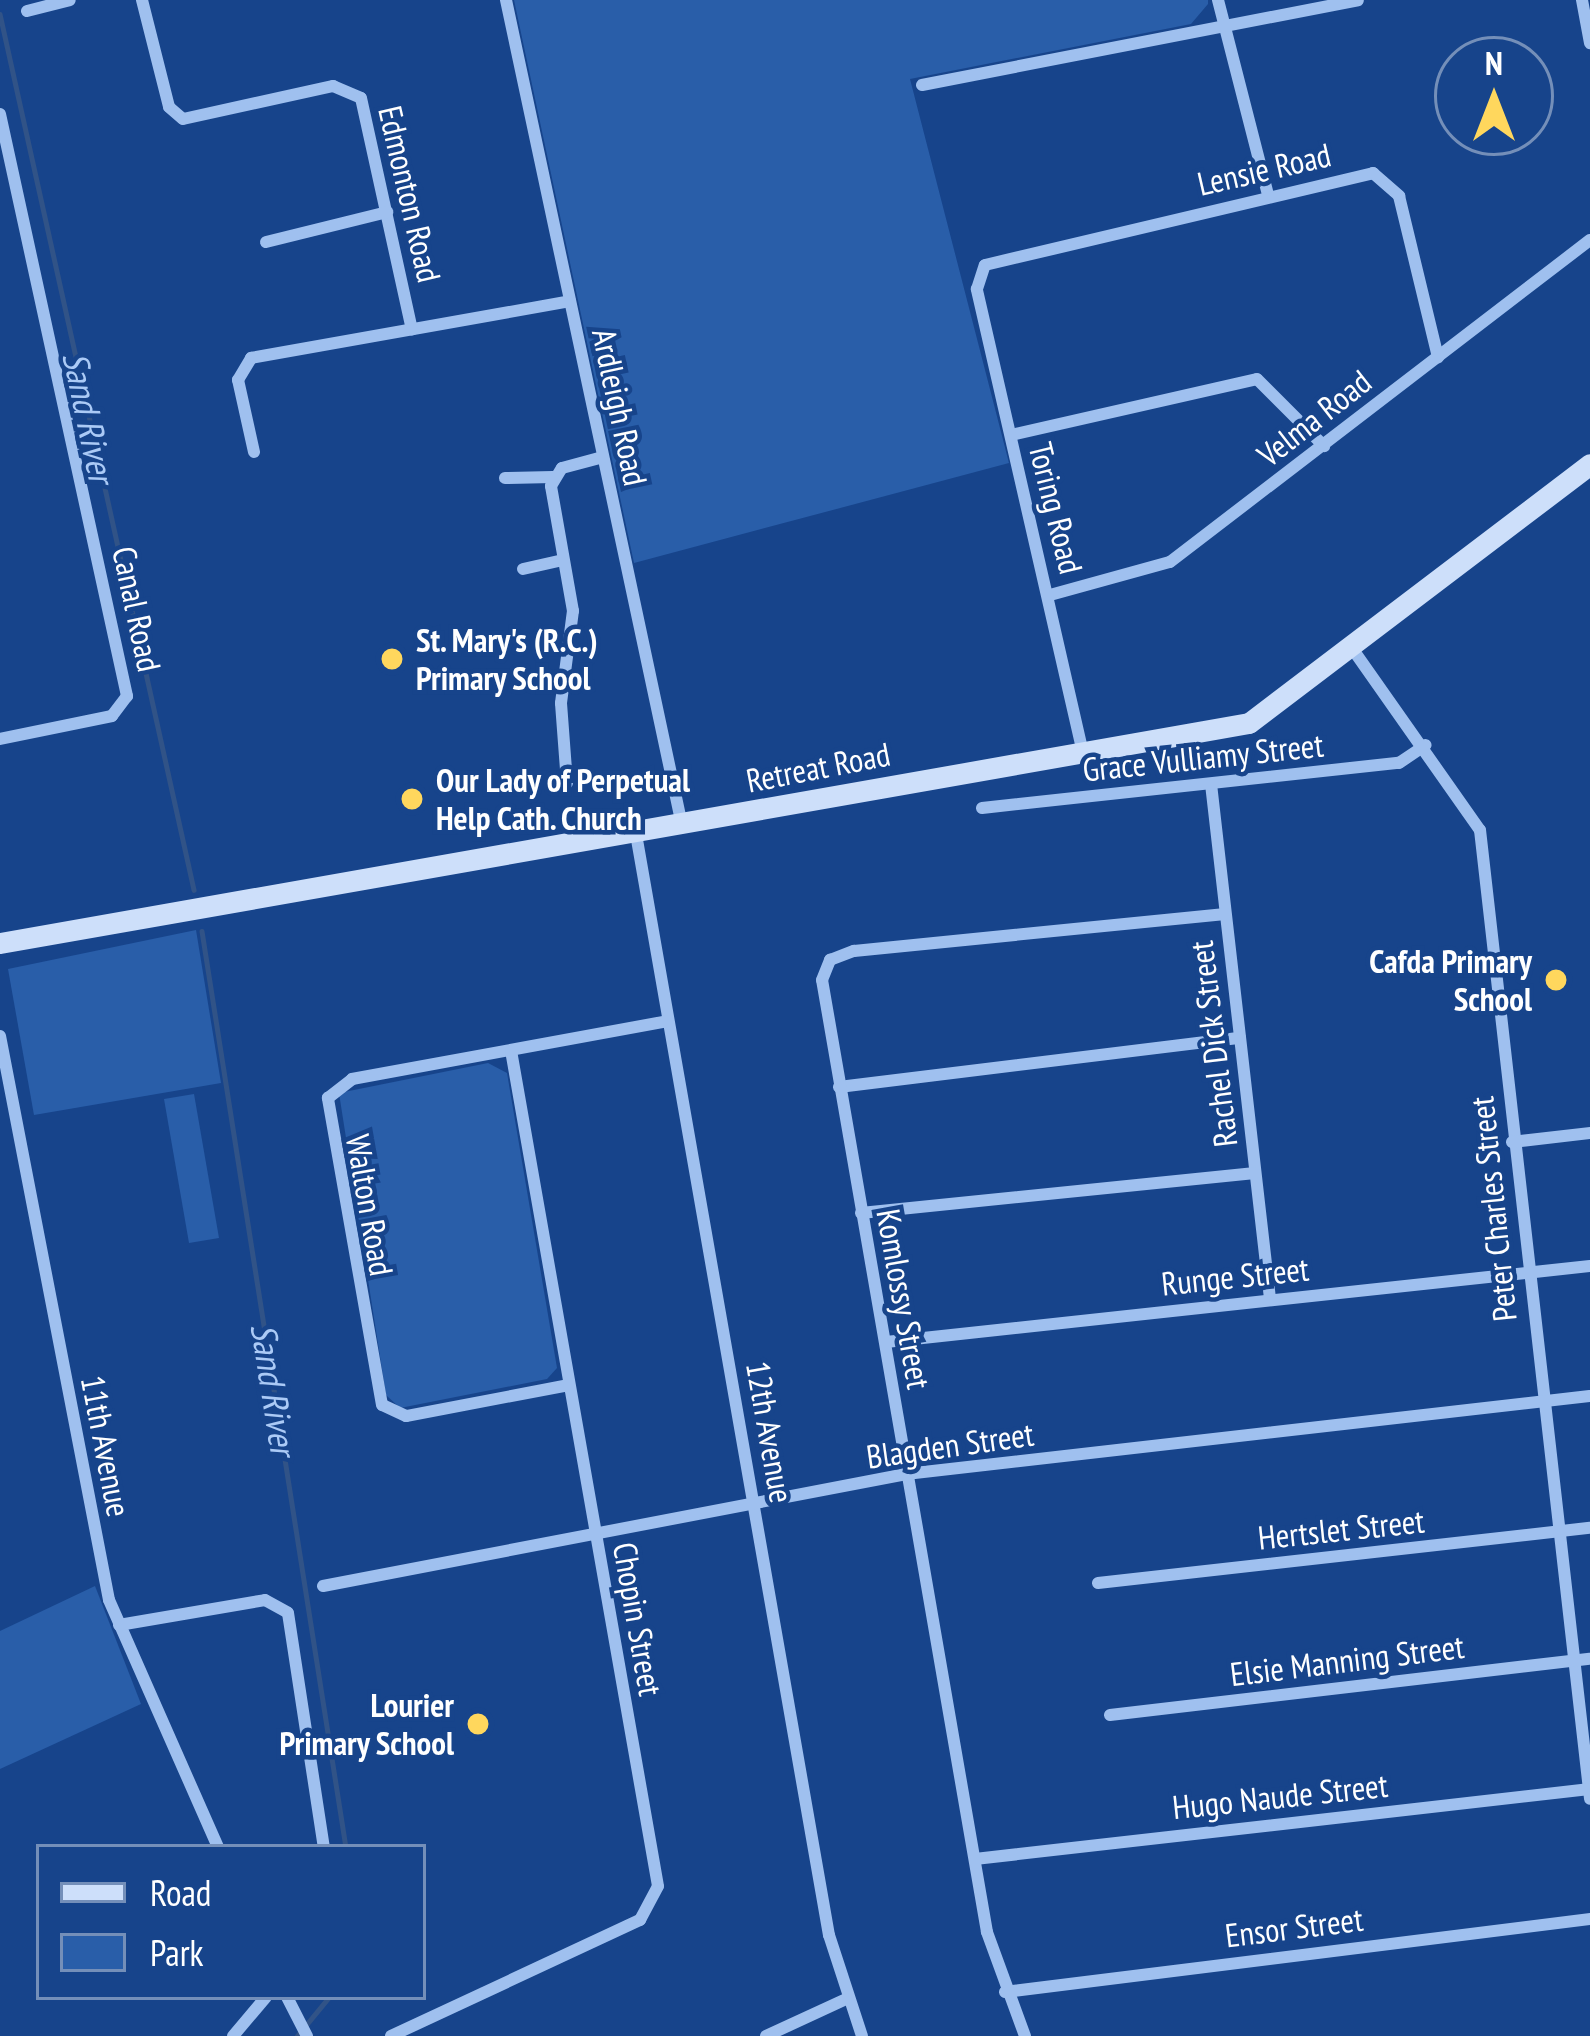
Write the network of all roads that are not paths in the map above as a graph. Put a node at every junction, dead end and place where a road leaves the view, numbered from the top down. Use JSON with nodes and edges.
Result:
{"nodes":[{"id":1,"x":70,"y":0,"type":"edge"},
{"id":2,"x":142,"y":0,"type":"edge"},
{"id":3,"x":506,"y":0,"type":"edge"},
{"id":4,"x":1218,"y":0,"type":"edge"},
{"id":5,"x":1358,"y":0,"type":"edge"},
{"id":6,"x":1582,"y":0,"type":"edge"},
{"id":7,"x":27,"y":10,"type":"dead end"},
{"id":8,"x":1226,"y":26,"type":"junction"},
{"id":9,"x":1590,"y":43,"type":"edge"},
{"id":10,"x":922,"y":85,"type":"dead end"},
{"id":11,"x":0,"y":114,"type":"edge"},
{"id":12,"x":1268,"y":195,"type":"junction"},
{"id":13,"x":387,"y":212,"type":"junction"},
{"id":14,"x":1590,"y":240,"type":"edge"},
{"id":15,"x":266,"y":242,"type":"dead end"},
{"id":16,"x":978,"y":275,"type":"joint"},
{"id":17,"x":570,"y":301,"type":"junction"},
{"id":18,"x":412,"y":329,"type":"junction"},
{"id":19,"x":1438,"y":357,"type":"junction"},
{"id":20,"x":1011,"y":435,"type":"junction"},
{"id":21,"x":1324,"y":446,"type":"junction"},
{"id":22,"x":254,"y":452,"type":"dead end"},
{"id":23,"x":603,"y":457,"type":"junction"},
{"id":24,"x":1590,"y":464,"type":"edge"},
{"id":25,"x":554,"y":477,"type":"junction"},
{"id":26,"x":505,"y":478,"type":"dead end"},
{"id":27,"x":1590,"y":478,"type":"edge"},
{"id":28,"x":1516,"y":526,"type":"junction"},
{"id":29,"x":563,"y":560,"type":"junction"},
{"id":30,"x":524,"y":569,"type":"dead end"},
{"id":31,"x":1050,"y":595,"type":"junction"},
{"id":32,"x":1354,"y":651,"type":"junction"},
{"id":33,"x":0,"y":739,"type":"edge"},
{"id":34,"x":1426,"y":745,"type":"junction"},
{"id":35,"x":1083,"y":754,"type":"junction"},
{"id":36,"x":567,"y":783,"type":"dead end"},
{"id":37,"x":1210,"y":784,"type":"junction"},
{"id":38,"x":982,"y":808,"type":"dead end"},
{"id":39,"x":682,"y":825,"type":"junction"},
{"id":40,"x":636,"y":834,"type":"junction"},
{"id":41,"x":1225,"y":914,"type":"junction"},
{"id":42,"x":0,"y":943,"type":"edge"},
{"id":43,"x":668,"y":1021,"type":"junction"},
{"id":44,"x":0,"y":1036,"type":"edge"},
{"id":45,"x":1240,"y":1037,"type":"junction"},
{"id":46,"x":511,"y":1051,"type":"junction"},
{"id":47,"x":838,"y":1087,"type":"junction"},
{"id":48,"x":1590,"y":1133,"type":"edge"},
{"id":49,"x":1512,"y":1142,"type":"junction"},
{"id":50,"x":1255,"y":1173,"type":"junction"},
{"id":51,"x":861,"y":1213,"type":"junction"},
{"id":52,"x":1590,"y":1266,"type":"edge"},
{"id":53,"x":1525,"y":1273,"type":"junction"},
{"id":54,"x":1270,"y":1299,"type":"junction"},
{"id":55,"x":886,"y":1342,"type":"junction"},
{"id":56,"x":569,"y":1384,"type":"junction"},
{"id":57,"x":1590,"y":1396,"type":"edge"},
{"id":58,"x":1542,"y":1402,"type":"junction"},
{"id":59,"x":906,"y":1474,"type":"junction"},
{"id":60,"x":757,"y":1510,"type":"junction"},
{"id":61,"x":1590,"y":1528,"type":"edge"},
{"id":62,"x":1557,"y":1532,"type":"junction"},
{"id":63,"x":596,"y":1538,"type":"junction"},
{"id":64,"x":1098,"y":1583,"type":"dead end"},
{"id":65,"x":323,"y":1586,"type":"dead end"},
{"id":66,"x":119,"y":1625,"type":"junction"},
{"id":67,"x":1583,"y":1660,"type":"edge"},
{"id":68,"x":1110,"y":1715,"type":"dead end"},
{"id":69,"x":1590,"y":1789,"type":"edge"},
{"id":70,"x":1590,"y":1799,"type":"edge"},
{"id":71,"x":217,"y":1844,"type":"edge"},
{"id":72,"x":323,"y":1844,"type":"edge"},
{"id":73,"x":975,"y":1859,"type":"junction"},
{"id":74,"x":1590,"y":1919,"type":"edge"},
{"id":75,"x":1005,"y":1991,"type":"junction"},
{"id":76,"x":846,"y":1999,"type":"junction"},
{"id":77,"x":263,"y":2000,"type":"edge"},
{"id":78,"x":289,"y":2000,"type":"edge"},
{"id":79,"x":233,"y":2036,"type":"edge"},
{"id":80,"x":307,"y":2036,"type":"edge"},
{"id":81,"x":391,"y":2036,"type":"edge"},
{"id":82,"x":766,"y":2036,"type":"edge"},
{"id":83,"x":862,"y":2036,"type":"edge"},
{"id":84,"x":1025,"y":2036,"type":"edge"}],
"edges":[{"from":1,"to":7,"type":"street"},
{"from":2,"to":13,"type":"street","name":"Edmonton Road"},
{"from":3,"to":17,"type":"street","name":"Ardleigh Road"},
{"from":4,"to":8,"type":"street"},
{"from":5,"to":8,"type":"street"},
{"from":6,"to":9,"type":"street"},
{"from":8,"to":10,"type":"street"},
{"from":8,"to":12,"type":"street"},
{"from":11,"to":33,"type":"street","name":"Canal Road"},
{"from":12,"to":16,"type":"street","name":"Lensie Road"},
{"from":12,"to":19,"type":"street","name":"Lensie Road"},
{"from":13,"to":15,"type":"street"},
{"from":13,"to":18,"type":"street","name":"Edmonton Road"},
{"from":14,"to":19,"type":"street","name":"Velma Road"},
{"from":16,"to":20,"type":"street","name":"Toring Road"},
{"from":17,"to":18,"type":"street"},
{"from":17,"to":23,"type":"street","name":"Ardleigh Road"},
{"from":18,"to":22,"type":"street"},
{"from":19,"to":21,"type":"street","name":"Velma Road"},
{"from":20,"to":21,"type":"street"},
{"from":20,"to":31,"type":"street","name":"Toring Road"},
{"from":21,"to":31,"type":"street","name":"Velma Road"},
{"from":23,"to":25,"type":"street"},
{"from":23,"to":39,"type":"street","name":"Ardleigh Road"},
{"from":24,"to":28,"type":"main road","name":"Retreat Road"},
{"from":25,"to":26,"type":"street"},
{"from":25,"to":29,"type":"street"},
{"from":27,"to":28,"type":"main road","name":"Retreat Road"},
{"from":28,"to":32,"type":"main road","name":"Retreat Road"},
{"from":29,"to":30,"type":"street"},
{"from":29,"to":36,"type":"street"},
{"from":31,"to":35,"type":"street","name":"Toring Road"},
{"from":32,"to":34,"type":"street","name":"Peter Charles Street"},
{"from":32,"to":35,"type":"main road","name":"Retreat Road"},
{"from":34,"to":37,"type":"street","name":"Grace Vulliamy Street"},
{"from":34,"to":49,"type":"street","name":"Peter Charles Street"},
{"from":35,"to":39,"type":"main road","name":"Retreat Road"},
{"from":37,"to":38,"type":"street","name":"Grace Vulliamy Street"},
{"from":37,"to":41,"type":"street","name":"Rachel Dick Street"},
{"from":39,"to":40,"type":"main road","name":"Retreat Road"},
{"from":40,"to":42,"type":"main road","name":"Retreat Road"},
{"from":40,"to":43,"type":"street","name":"12th Avenue"},
{"from":41,"to":45,"type":"street","name":"Rachel Dick Street"},
{"from":41,"to":47,"type":"street","name":"Komlossy Street"},
{"from":43,"to":46,"type":"street","name":"Walton Road"},
{"from":43,"to":60,"type":"street","name":"12th Avenue"},
{"from":44,"to":66,"type":"street","name":"11th Avenue"},
{"from":45,"to":47,"type":"street"},
{"from":45,"to":50,"type":"street","name":"Rachel Dick Street"},
{"from":46,"to":56,"type":"street","name":"Chopin Street"},
{"from":46,"to":56,"type":"street","name":"Walton Road"},
{"from":47,"to":51,"type":"street","name":"Komlossy Street"},
{"from":48,"to":49,"type":"street"},
{"from":49,"to":53,"type":"street","name":"Peter Charles Street"},
{"from":50,"to":51,"type":"street"},
{"from":50,"to":54,"type":"street","name":"Rachel Dick Street"},
{"from":51,"to":55,"type":"street","name":"Komlossy Street"},
{"from":52,"to":53,"type":"street","name":"Runge Street"},
{"from":53,"to":54,"type":"street","name":"Runge Street"},
{"from":53,"to":58,"type":"street","name":"Peter Charles Street"},
{"from":54,"to":55,"type":"street","name":"Runge Street"},
{"from":55,"to":59,"type":"street","name":"Komlossy Street"},
{"from":56,"to":63,"type":"street","name":"Chopin Street"},
{"from":57,"to":58,"type":"street","name":"Blagden Street"},
{"from":58,"to":59,"type":"street","name":"Blagden Street"},
{"from":58,"to":62,"type":"street","name":"Peter Charles Street"},
{"from":59,"to":60,"type":"street","name":"Blagden Street"},
{"from":59,"to":73,"type":"street","name":"Komlossy Street"},
{"from":60,"to":63,"type":"street","name":"Blagden Street"},
{"from":60,"to":76,"type":"street","name":"12th Avenue"},
{"from":61,"to":62,"type":"street","name":"Hertslet Street"},
{"from":62,"to":64,"type":"street","name":"Hertslet Street"},
{"from":62,"to":67,"type":"street","name":"Peter Charles Street"},
{"from":63,"to":65,"type":"street","name":"Blagden Street"},
{"from":63,"to":81,"type":"street","name":"Chopin Street"},
{"from":66,"to":71,"type":"street","name":"11th Avenue"},
{"from":66,"to":72,"type":"street"},
{"from":67,"to":68,"type":"street","name":"Elsie Manning Street"},
{"from":67,"to":69,"type":"street","name":"Peter Charles Street"},
{"from":69,"to":70,"type":"street","name":"Peter Charles Street"},
{"from":69,"to":73,"type":"street","name":"Hugo Naude Street"},
{"from":73,"to":75,"type":"street","name":"Komlossy Street"},
{"from":74,"to":75,"type":"street","name":"Ensor Street"},
{"from":75,"to":84,"type":"street","name":"Komlossy Street"},
{"from":76,"to":82,"type":"street"},
{"from":76,"to":83,"type":"street","name":"12th Avenue"},
{"from":77,"to":79,"type":"street"},
{"from":78,"to":80,"type":"street"}]}
